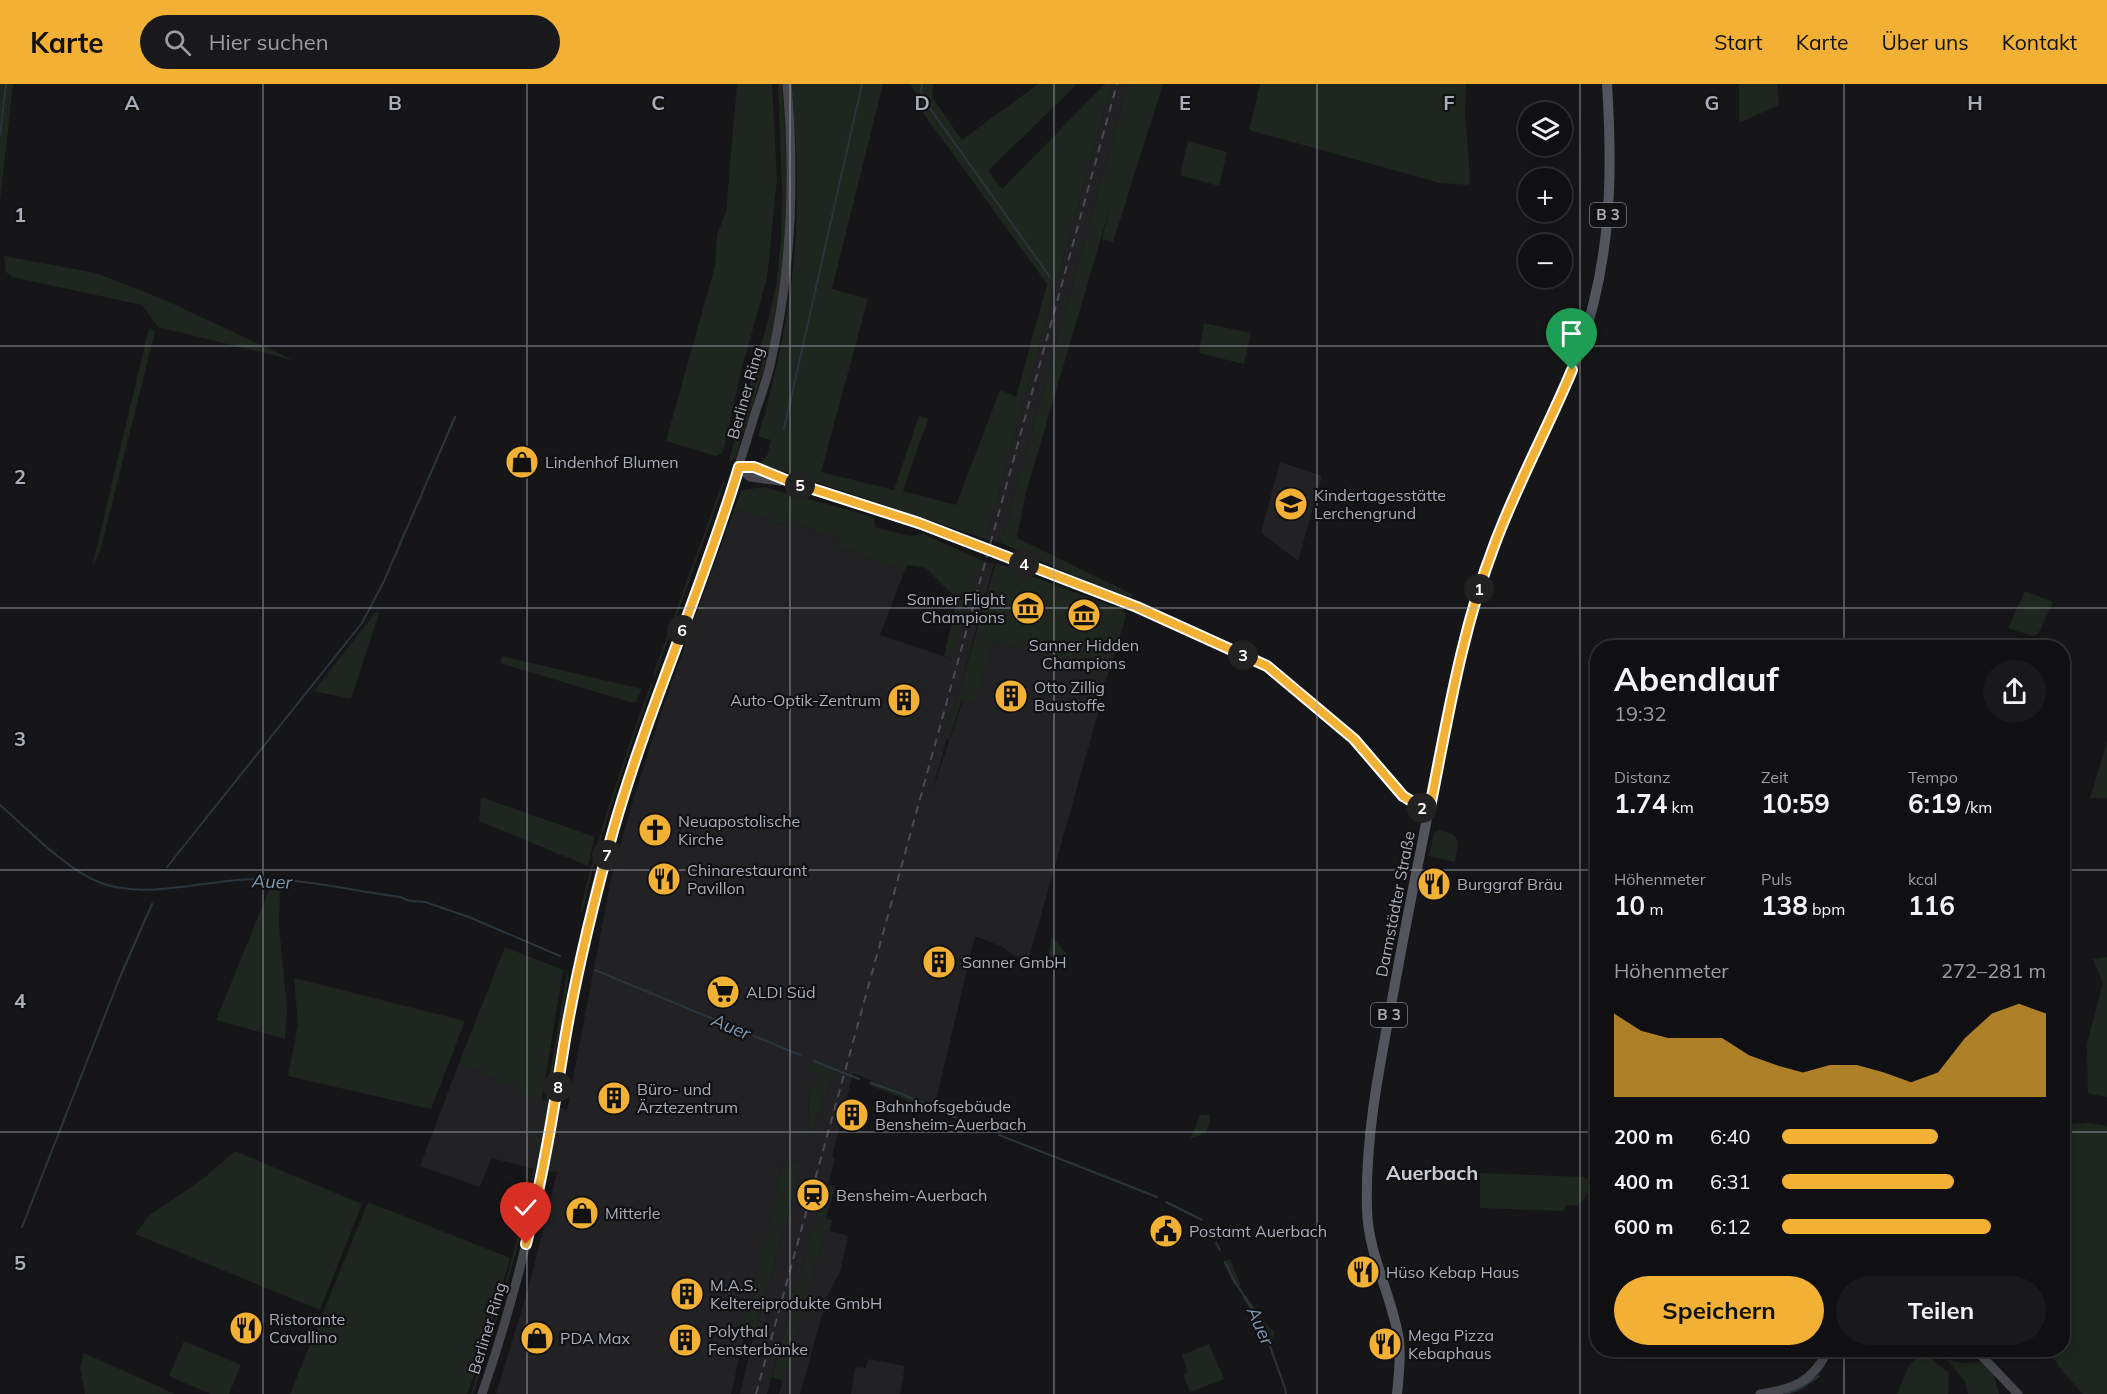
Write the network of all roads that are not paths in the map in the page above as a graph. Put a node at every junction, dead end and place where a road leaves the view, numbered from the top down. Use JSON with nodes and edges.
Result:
{"nodes":[{"id":1,"x":787,"y":84,"type":"edge"},
{"id":2,"x":1607,"y":84,"type":"edge"},
{"id":3,"x":739,"y":467,"type":"junction"},
{"id":4,"x":1429,"y":812,"type":"junction"},
{"id":5,"x":1824,"y":1357,"type":"edge"},
{"id":6,"x":1983,"y":1357,"type":"edge"},
{"id":7,"x":482,"y":1394,"type":"edge"},
{"id":8,"x":1397,"y":1394,"type":"edge"},
{"id":9,"x":1760,"y":1394,"type":"edge"},
{"id":10,"x":2018,"y":1394,"type":"edge"}],
"edges":[{"from":1,"to":3,"type":"street","name":"Berliner Ring"},
{"from":2,"to":4,"type":"main road","name":"Darmstädter Straße","number":"B 3"},
{"from":3,"to":4,"type":"street","bridge":true},
{"from":3,"to":7,"type":"street","name":"Berliner Ring"},
{"from":4,"to":8,"type":"main road","name":"Darmstädter Straße","number":"B 3"},
{"from":5,"to":9,"type":"street"},
{"from":6,"to":10,"type":"street"}]}
